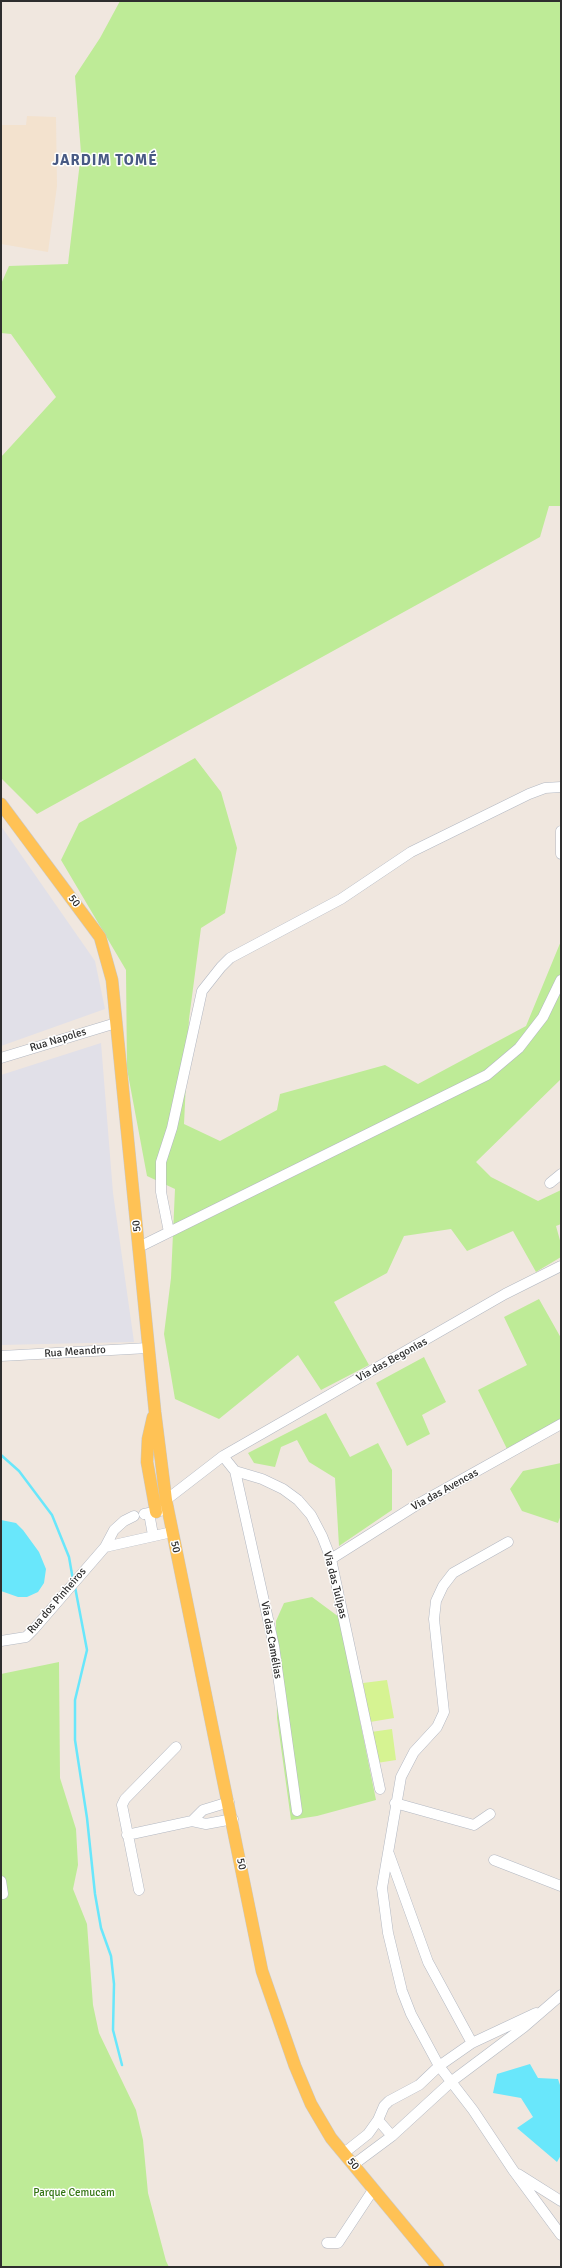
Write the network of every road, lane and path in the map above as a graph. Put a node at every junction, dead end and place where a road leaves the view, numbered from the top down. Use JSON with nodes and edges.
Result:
{"nodes":[{"id":1,"x":561,"y":787,"type":"edge"},
{"id":2,"x":1,"y":804,"type":"edge"},
{"id":3,"x":561,"y":832,"type":"edge"},
{"id":4,"x":561,"y":854,"type":"edge"},
{"id":5,"x":561,"y":980,"type":"edge"},
{"id":6,"x":116,"y":1023,"type":"junction"},
{"id":7,"x":1,"y":1058,"type":"edge"},
{"id":8,"x":561,"y":1174,"type":"edge"},
{"id":9,"x":550,"y":1183,"type":"dead end"},
{"id":10,"x":169,"y":1232,"type":"junction"},
{"id":11,"x":139,"y":1247,"type":"junction"},
{"id":12,"x":561,"y":1266,"type":"edge"},
{"id":13,"x":148,"y":1348,"type":"junction"},
{"id":14,"x":1,"y":1356,"type":"edge"},
{"id":15,"x":561,"y":1424,"type":"edge"},
{"id":16,"x":223,"y":1456,"type":"junction"},
{"id":17,"x":235,"y":1471,"type":"junction"},
{"id":18,"x":153,"y":1511,"type":"junction"},
{"id":19,"x":172,"y":1532,"type":"junction"},
{"id":20,"x":153,"y":1535,"type":"junction"},
{"id":21,"x":508,"y":1542,"type":"dead end"},
{"id":22,"x":105,"y":1547,"type":"junction"},
{"id":23,"x":331,"y":1559,"type":"junction"},
{"id":24,"x":1,"y":1641,"type":"edge"},
{"id":25,"x":176,"y":1747,"type":"dead end"},
{"id":26,"x":380,"y":1789,"type":"dead end"},
{"id":27,"x":229,"y":1802,"type":"junction"},
{"id":28,"x":396,"y":1803,"type":"junction"},
{"id":29,"x":297,"y":1811,"type":"dead end"},
{"id":30,"x":490,"y":1814,"type":"dead end"},
{"id":31,"x":233,"y":1819,"type":"junction"},
{"id":32,"x":192,"y":1821,"type":"junction"},
{"id":33,"x":127,"y":1835,"type":"junction"},
{"id":34,"x":389,"y":1854,"type":"junction"},
{"id":35,"x":494,"y":1860,"type":"dead end"},
{"id":36,"x":1,"y":1881,"type":"edge"},
{"id":37,"x":561,"y":1886,"type":"edge"},
{"id":38,"x":139,"y":1890,"type":"dead end"},
{"id":39,"x":3,"y":1894,"type":"dead end"},
{"id":40,"x":561,"y":1995,"type":"edge"},
{"id":41,"x":550,"y":2006,"type":"junction"},
{"id":42,"x":472,"y":2043,"type":"junction"},
{"id":43,"x":439,"y":2066,"type":"junction"},
{"id":44,"x":452,"y":2081,"type":"junction"},
{"id":45,"x":378,"y":2120,"type":"junction"},
{"id":46,"x":392,"y":2136,"type":"junction"},
{"id":47,"x":344,"y":2153,"type":"junction"},
{"id":48,"x":353,"y":2165,"type":"junction"},
{"id":49,"x":513,"y":2170,"type":"junction"},
{"id":50,"x":373,"y":2190,"type":"junction"},
{"id":51,"x":561,"y":2201,"type":"edge"},
{"id":52,"x":561,"y":2235,"type":"edge"},
{"id":53,"x":326,"y":2242,"type":"dead end"},
{"id":54,"x":438,"y":2267,"type":"edge"}],
"edges":[{"from":1,"to":10,"type":"street"},
{"from":2,"to":6,"type":"main road","name":"50"},
{"from":3,"to":4,"type":"street"},
{"from":5,"to":10,"type":"street"},
{"from":6,"to":7,"type":"street","name":"Rua Napoles"},
{"from":6,"to":11,"type":"main road","name":"50"},
{"from":8,"to":9,"type":"street"},
{"from":10,"to":11,"type":"street"},
{"from":11,"to":13,"type":"main road","name":"50"},
{"from":12,"to":16,"type":"street","name":"Via das Begonias"},
{"from":13,"to":14,"type":"street","name":"Rua Meandro"},
{"from":13,"to":18,"type":"main road","name":"50"},
{"from":15,"to":23,"type":"street","name":"Via das Avencas"},
{"from":16,"to":17,"type":"street"},
{"from":16,"to":18,"type":"street"},
{"from":17,"to":23,"type":"street","name":"Via das Tulipas"},
{"from":17,"to":29,"type":"street","name":"Via das Camélias"},
{"from":18,"to":19,"type":"main road","name":"50"},
{"from":18,"to":20,"type":"street"},
{"from":18,"to":22,"type":"street","name":"Rua dos Pinheiros"},
{"from":19,"to":20,"type":"street"},
{"from":19,"to":27,"type":"main road","name":"50"},
{"from":20,"to":22,"type":"street"},
{"from":21,"to":28,"type":"street"},
{"from":22,"to":24,"type":"street","name":"Rua dos Pinheiros"},
{"from":23,"to":26,"type":"street","name":"Via das Tulipas"},
{"from":25,"to":33,"type":"street"},
{"from":27,"to":31,"type":"main road","name":"50"},
{"from":27,"to":32,"type":"street"},
{"from":28,"to":30,"type":"street"},
{"from":28,"to":34,"type":"street"},
{"from":31,"to":32,"type":"street"},
{"from":31,"to":47,"type":"main road","name":"50"},
{"from":32,"to":33,"type":"street"},
{"from":33,"to":38,"type":"street"},
{"from":34,"to":42,"type":"street"},
{"from":34,"to":43,"type":"street"},
{"from":35,"to":37,"type":"street"},
{"from":36,"to":39,"type":"street"},
{"from":40,"to":41,"type":"street"},
{"from":41,"to":42,"type":"street"},
{"from":41,"to":44,"type":"street"},
{"from":42,"to":43,"type":"street"},
{"from":43,"to":44,"type":"street"},
{"from":43,"to":45,"type":"street"},
{"from":44,"to":46,"type":"street"},
{"from":44,"to":49,"type":"street"},
{"from":45,"to":46,"type":"street"},
{"from":45,"to":47,"type":"street"},
{"from":46,"to":48,"type":"street"},
{"from":47,"to":48,"type":"main road","name":"50"},
{"from":48,"to":50,"type":"main road","name":"50"},
{"from":49,"to":51,"type":"street"},
{"from":49,"to":52,"type":"street"},
{"from":50,"to":53,"type":"street"},
{"from":50,"to":54,"type":"main road","name":"50"}]}
